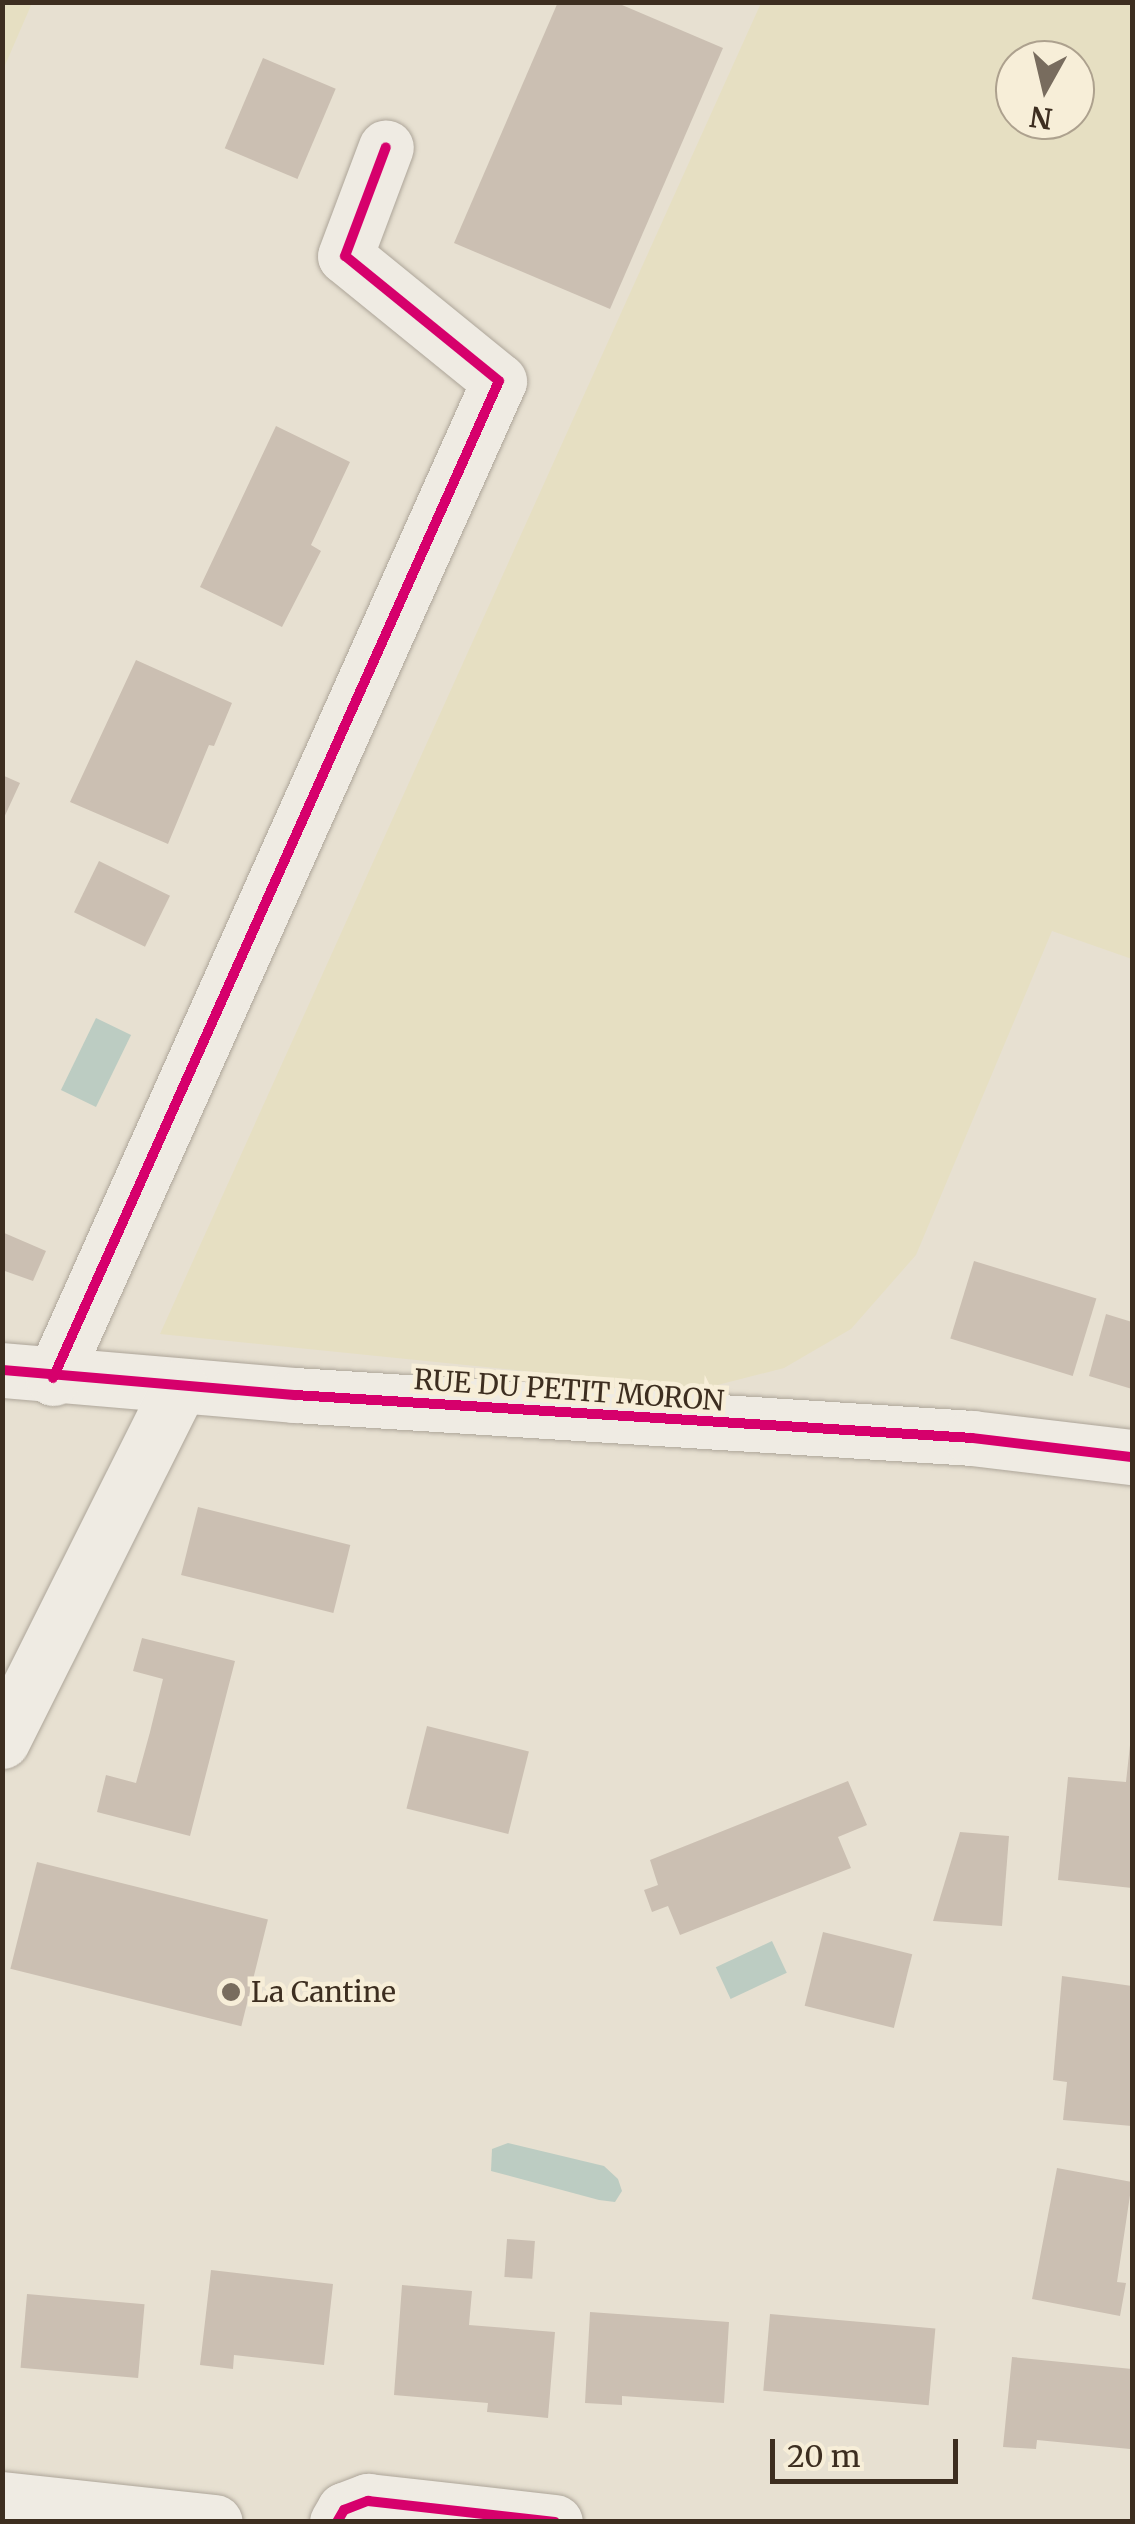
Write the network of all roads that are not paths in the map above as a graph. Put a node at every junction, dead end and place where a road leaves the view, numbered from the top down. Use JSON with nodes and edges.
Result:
{"nodes":[{"id":1,"x":386,"y":147,"type":"dead end"},
{"id":2,"x":28,"y":1374,"type":"edge"},
{"id":3,"x":180,"y":1386,"type":"junction"},
{"id":4,"x":1132,"y":1456,"type":"edge"},
{"id":5,"x":2,"y":1740,"type":"edge"},
{"id":6,"x":2,"y":2499,"type":"edge"},
{"id":7,"x":215,"y":2522,"type":"edge"},
{"id":8,"x":337,"y":2522,"type":"edge"},
{"id":9,"x":555,"y":2522,"type":"edge"}],
"edges":[{"from":1,"to":2,"type":"street"},
{"from":2,"to":3,"type":"street","name":"RUE DU PETIT MORON"},
{"from":3,"to":4,"type":"street","name":"RUE DU PETIT MORON"},
{"from":3,"to":5,"type":"street"},
{"from":6,"to":7,"type":"street"},
{"from":8,"to":9,"type":"street"}]}
